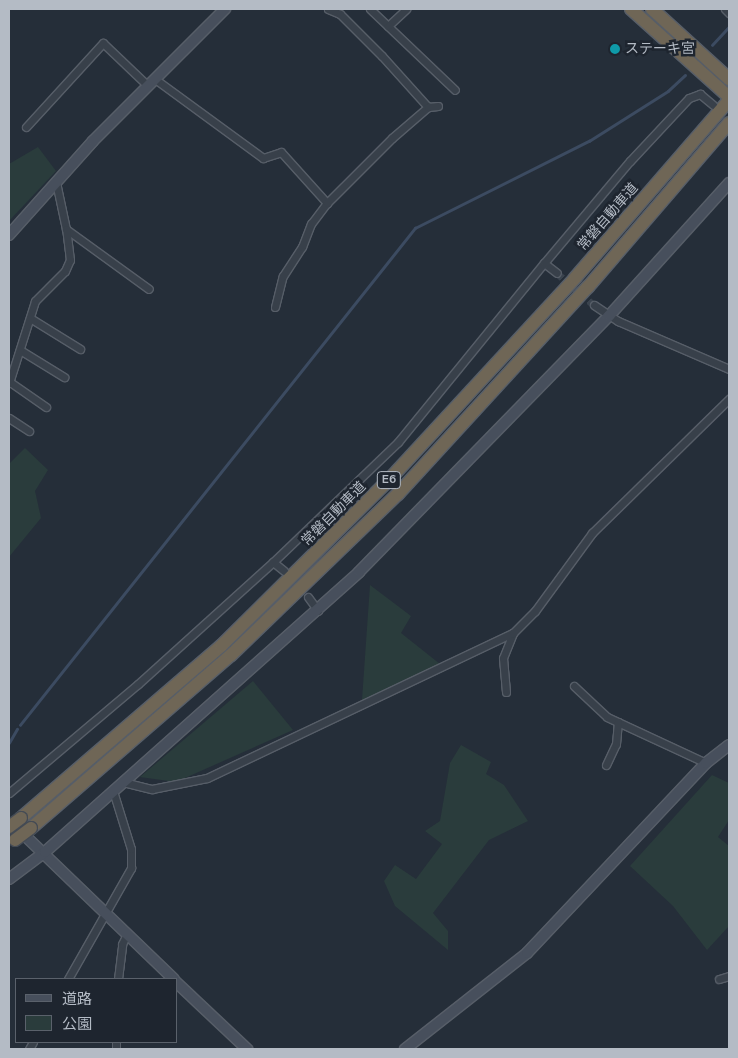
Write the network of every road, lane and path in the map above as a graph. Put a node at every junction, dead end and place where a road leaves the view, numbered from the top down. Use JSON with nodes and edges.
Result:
{"nodes":[{"id":1,"x":226,"y":9,"type":"edge"},
{"id":2,"x":328,"y":9,"type":"edge"},
{"id":3,"x":370,"y":9,"type":"edge"},
{"id":4,"x":406,"y":9,"type":"edge"},
{"id":5,"x":631,"y":9,"type":"edge"},
{"id":6,"x":652,"y":9,"type":"edge"},
{"id":7,"x":725,"y":9,"type":"edge"},
{"id":8,"x":729,"y":13,"type":"edge"},
{"id":9,"x":388,"y":26,"type":"junction"},
{"id":10,"x":729,"y":78,"type":"edge"},
{"id":11,"x":151,"y":82,"type":"junction"},
{"id":12,"x":455,"y":90,"type":"dead end"},
{"id":13,"x":723,"y":102,"type":"edge"},
{"id":14,"x":438,"y":106,"type":"dead end"},
{"id":15,"x":428,"y":108,"type":"junction"},
{"id":16,"x":729,"y":123,"type":"edge"},
{"id":17,"x":26,"y":127,"type":"dead end"},
{"id":18,"x":56,"y":182,"type":"junction"},
{"id":19,"x":729,"y":183,"type":"edge"},
{"id":20,"x":327,"y":203,"type":"junction"},
{"id":21,"x":66,"y":229,"type":"junction"},
{"id":22,"x":9,"y":235,"type":"edge"},
{"id":23,"x":544,"y":263,"type":"junction"},
{"id":24,"x":557,"y":273,"type":"tunnel mouth"},
{"id":25,"x":149,"y":289,"type":"dead end"},
{"id":26,"x":594,"y":305,"type":"tunnel mouth"},
{"id":27,"x":274,"y":308,"type":"dead end"},
{"id":28,"x":609,"y":316,"type":"junction"},
{"id":29,"x":30,"y":318,"type":"junction"},
{"id":30,"x":80,"y":349,"type":"dead end"},
{"id":31,"x":20,"y":350,"type":"junction"},
{"id":32,"x":729,"y":369,"type":"edge"},
{"id":33,"x":64,"y":377,"type":"dead end"},
{"id":34,"x":9,"y":382,"type":"edge"},
{"id":35,"x":729,"y":399,"type":"edge"},
{"id":36,"x":46,"y":407,"type":"dead end"},
{"id":37,"x":9,"y":418,"type":"edge"},
{"id":38,"x":29,"y":431,"type":"dead end"},
{"id":39,"x":273,"y":562,"type":"junction"},
{"id":40,"x":284,"y":571,"type":"dead end"},
{"id":41,"x":308,"y":597,"type":"dead end"},
{"id":42,"x":318,"y":611,"type":"junction"},
{"id":43,"x":513,"y":632,"type":"junction"},
{"id":44,"x":574,"y":686,"type":"dead end"},
{"id":45,"x":506,"y":692,"type":"dead end"},
{"id":46,"x":618,"y":722,"type":"junction"},
{"id":47,"x":729,"y":745,"type":"edge"},
{"id":48,"x":706,"y":763,"type":"junction"},
{"id":49,"x":606,"y":765,"type":"dead end"},
{"id":50,"x":123,"y":782,"type":"junction"},
{"id":51,"x":114,"y":791,"type":"junction"},
{"id":52,"x":9,"y":793,"type":"edge"},
{"id":53,"x":15,"y":819,"type":"edge"},
{"id":54,"x":9,"y":827,"type":"edge"},
{"id":55,"x":12,"y":843,"type":"edge"},
{"id":56,"x":45,"y":852,"type":"junction"},
{"id":57,"x":9,"y":878,"type":"edge"},
{"id":58,"x":106,"y":913,"type":"junction"},
{"id":59,"x":127,"y":934,"type":"junction"},
{"id":60,"x":729,"y":976,"type":"edge"},
{"id":61,"x":69,"y":978,"type":"edge"},
{"id":62,"x":118,"y":978,"type":"edge"},
{"id":63,"x":173,"y":978,"type":"edge"},
{"id":64,"x":719,"y":979,"type":"dead end"},
{"id":65,"x":178,"y":983,"type":"edge"},
{"id":66,"x":246,"y":1049,"type":"edge"},
{"id":67,"x":404,"y":1049,"type":"edge"}],
"edges":[{"from":1,"to":11,"type":"street"},
{"from":2,"to":15,"type":"street"},
{"from":3,"to":9,"type":"street"},
{"from":4,"to":9,"type":"street"},
{"from":5,"to":13,"type":"highway"},
{"from":6,"to":10,"type":"highway"},
{"from":7,"to":8,"type":"street"},
{"from":9,"to":12,"type":"street"},
{"from":11,"to":17,"type":"street"},
{"from":11,"to":18,"type":"street"},
{"from":11,"to":20,"type":"street"},
{"from":13,"to":23,"type":"street"},
{"from":13,"to":53,"type":"highway","name":"常磐自動車道","number":"E6"},
{"from":14,"to":15,"type":"street"},
{"from":15,"to":20,"type":"street"},
{"from":16,"to":55,"type":"highway","number":"E6","bridge":true},
{"from":18,"to":21,"type":"street"},
{"from":18,"to":22,"type":"street"},
{"from":19,"to":28,"type":"street"},
{"from":20,"to":27,"type":"street"},
{"from":21,"to":25,"type":"street"},
{"from":21,"to":29,"type":"street"},
{"from":23,"to":24,"type":"street"},
{"from":23,"to":39,"type":"street"},
{"from":26,"to":28,"type":"street"},
{"from":28,"to":32,"type":"street"},
{"from":28,"to":42,"type":"street"},
{"from":29,"to":30,"type":"street"},
{"from":29,"to":31,"type":"street"},
{"from":31,"to":33,"type":"street"},
{"from":31,"to":34,"type":"street"},
{"from":34,"to":36,"type":"street"},
{"from":35,"to":43,"type":"street"},
{"from":37,"to":38,"type":"street"},
{"from":39,"to":40,"type":"street"},
{"from":39,"to":52,"type":"street"},
{"from":41,"to":42,"type":"street"},
{"from":42,"to":50,"type":"street"},
{"from":43,"to":45,"type":"street"},
{"from":43,"to":50,"type":"street"},
{"from":44,"to":46,"type":"street"},
{"from":46,"to":48,"type":"street"},
{"from":46,"to":49,"type":"street"},
{"from":47,"to":48,"type":"street"},
{"from":48,"to":67,"type":"street"},
{"from":50,"to":51,"type":"street"},
{"from":51,"to":56,"type":"street"},
{"from":51,"to":58,"type":"street"},
{"from":53,"to":54,"type":"highway","name":"常磐自動車道","number":"E6","bridge":true},
{"from":53,"to":56,"type":"street"},
{"from":56,"to":57,"type":"street"},
{"from":56,"to":58,"type":"street"},
{"from":58,"to":59,"type":"street"},
{"from":58,"to":61,"type":"street"},
{"from":59,"to":62,"type":"street"},
{"from":59,"to":63,"type":"street"},
{"from":60,"to":64,"type":"street"},
{"from":65,"to":66,"type":"street"}]}
